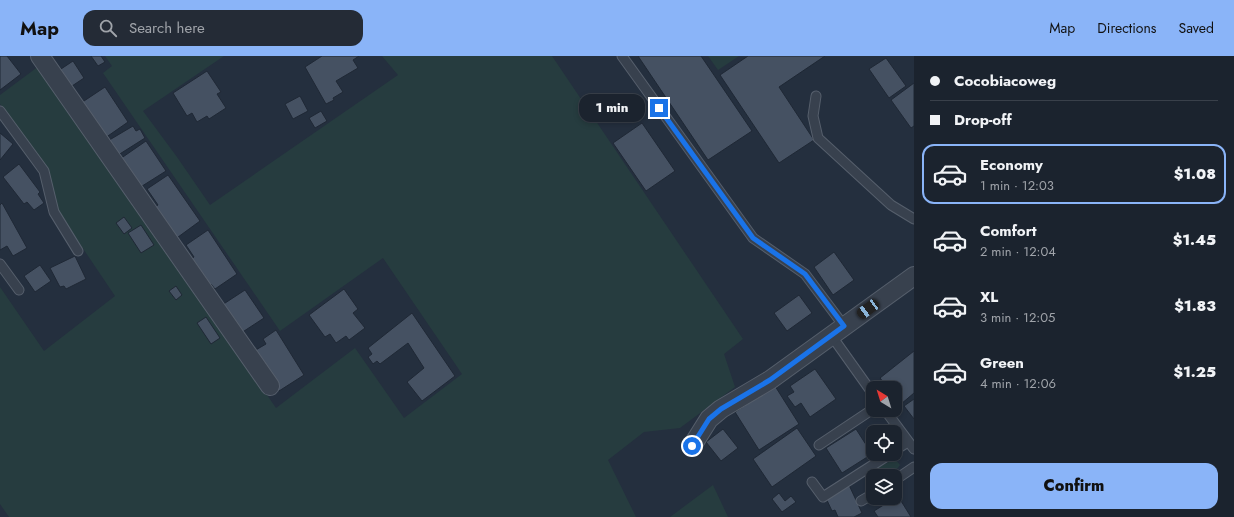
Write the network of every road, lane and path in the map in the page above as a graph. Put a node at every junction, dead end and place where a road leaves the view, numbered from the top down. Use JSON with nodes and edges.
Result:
{"nodes":[{"id":1,"x":40,"y":56,"type":"edge"},
{"id":2,"x":622,"y":56,"type":"edge"},
{"id":3,"x":816,"y":96,"type":"dead end"},
{"id":4,"x":0,"y":111,"type":"edge"},
{"id":5,"x":914,"y":219,"type":"edge"},
{"id":6,"x":78,"y":251,"type":"dead end"},
{"id":7,"x":0,"y":264,"type":"edge"},
{"id":8,"x":911,"y":285,"type":"edge"},
{"id":9,"x":19,"y":290,"type":"dead end"},
{"id":10,"x":838,"y":331,"type":"junction"},
{"id":11,"x":866,"y":381,"type":"edge"},
{"id":12,"x":270,"y":386,"type":"dead end"},
{"id":13,"x":866,"y":415,"type":"edge"},
{"id":14,"x":890,"y":417,"type":"edge"},
{"id":15,"x":908,"y":442,"type":"junction"},
{"id":16,"x":819,"y":445,"type":"dead end"},
{"id":17,"x":692,"y":446,"type":"dead end"},
{"id":18,"x":902,"y":446,"type":"edge"},
{"id":19,"x":914,"y":449,"type":"edge"},
{"id":20,"x":879,"y":461,"type":"edge"},
{"id":21,"x":914,"y":468,"type":"edge"},
{"id":22,"x":902,"y":476,"type":"edge"},
{"id":23,"x":812,"y":482,"type":"dead end"},
{"id":24,"x":866,"y":498,"type":"edge"},
{"id":25,"x":861,"y":501,"type":"dead end"}],
"edges":[{"from":1,"to":12,"type":"street"},
{"from":2,"to":10,"type":"lane"},
{"from":3,"to":5,"type":"lane"},
{"from":4,"to":6,"type":"lane"},
{"from":7,"to":9,"type":"lane"},
{"from":8,"to":10,"type":"street"},
{"from":10,"to":11,"type":"lane"},
{"from":10,"to":17,"type":"street"},
{"from":13,"to":16,"type":"lane"},
{"from":14,"to":15,"type":"lane"},
{"from":15,"to":18,"type":"lane"},
{"from":15,"to":19,"type":"lane"},
{"from":20,"to":23,"type":"lane"},
{"from":21,"to":22,"type":"lane"},
{"from":24,"to":25,"type":"lane"}]}
